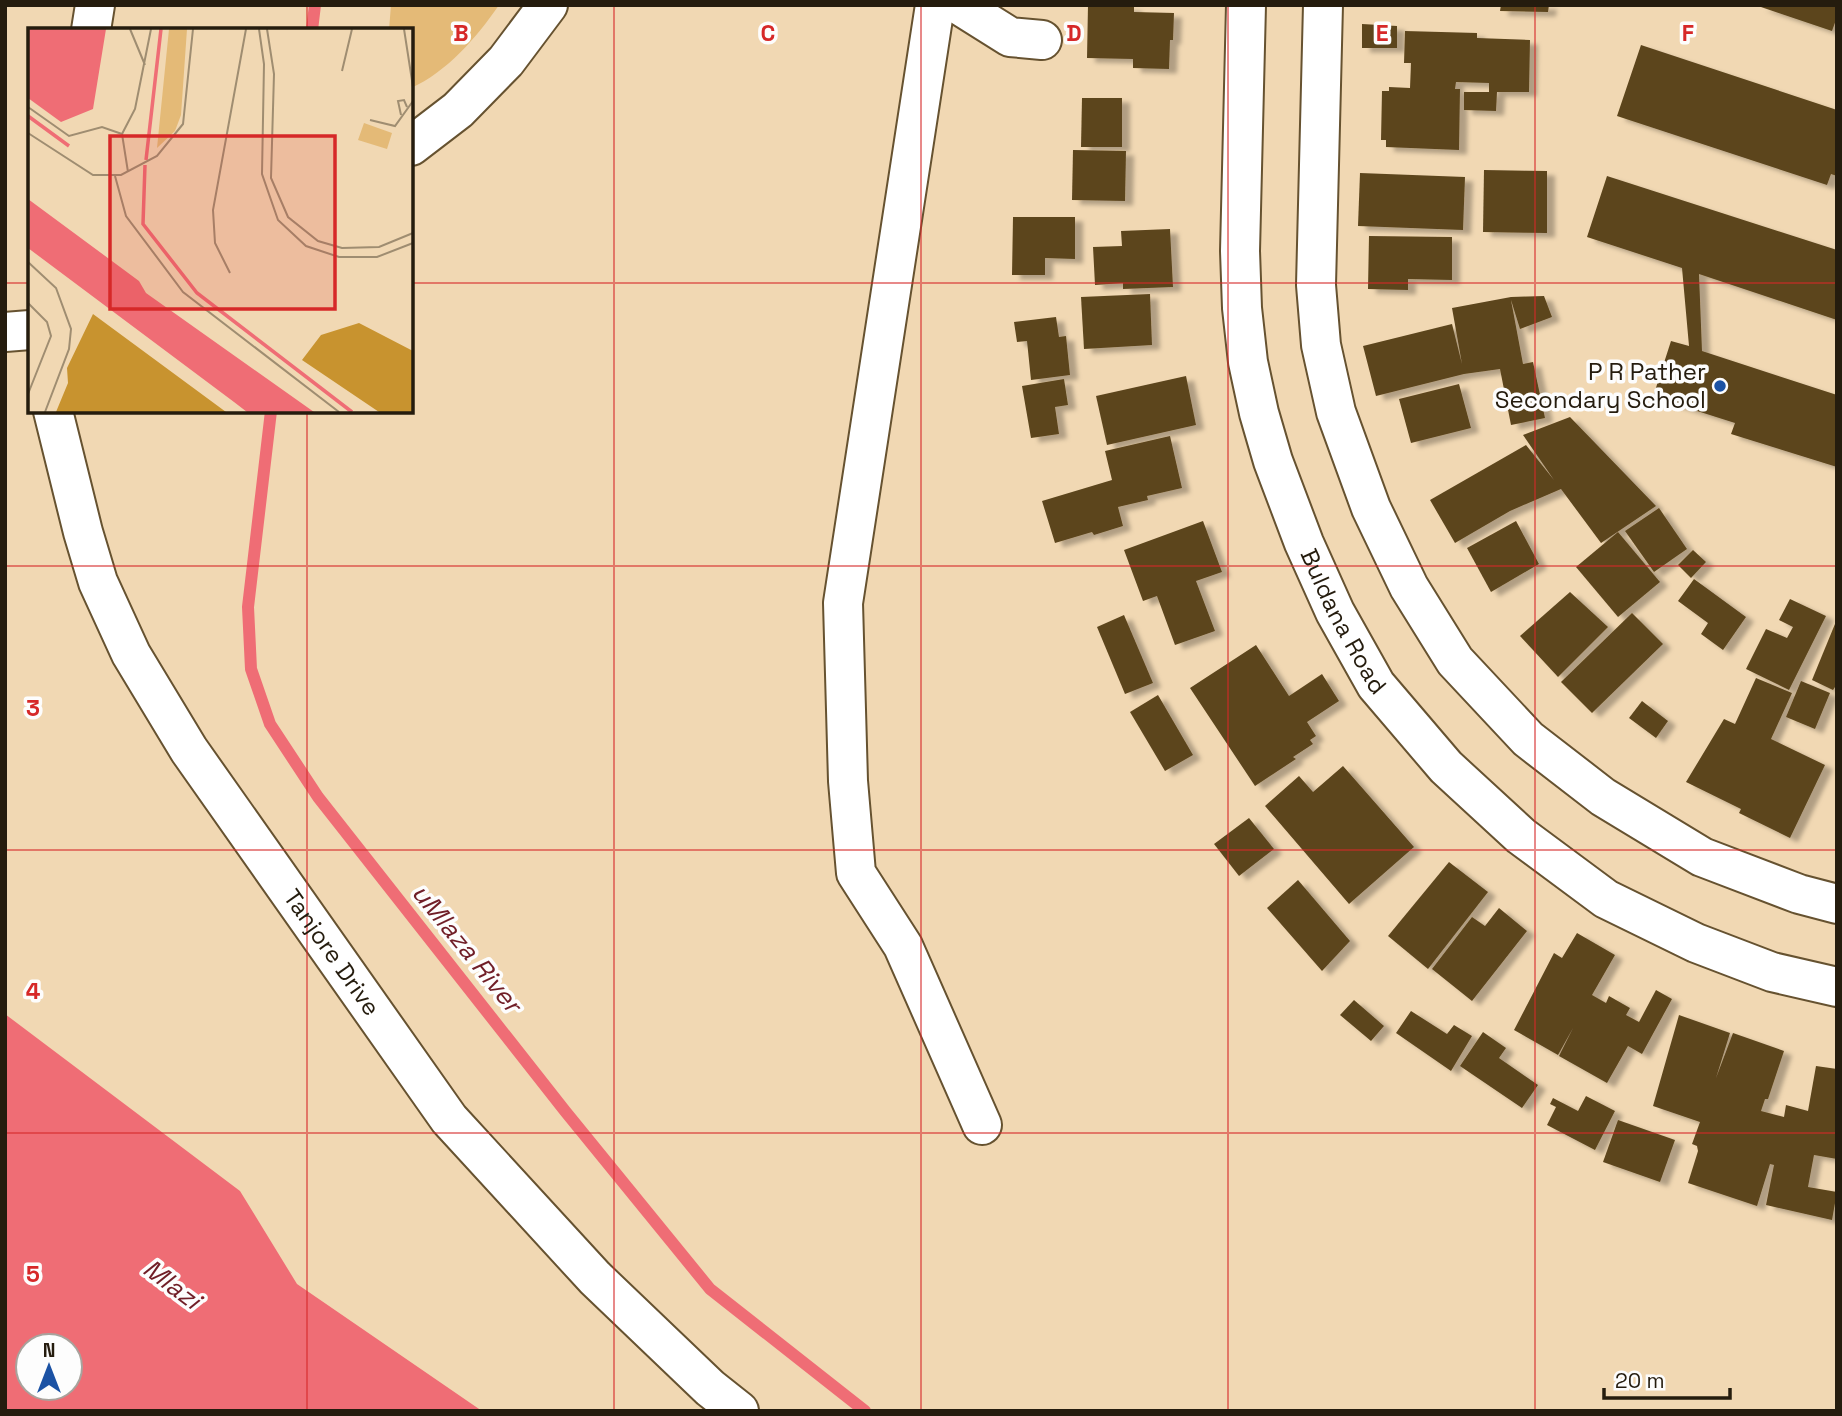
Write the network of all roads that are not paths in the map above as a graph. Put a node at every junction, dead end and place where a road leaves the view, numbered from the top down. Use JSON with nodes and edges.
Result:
{"nodes":[{"id":1,"x":95,"y":5,"type":"edge"},
{"id":2,"x":548,"y":5,"type":"edge"},
{"id":3,"x":935,"y":5,"type":"edge"},
{"id":4,"x":958,"y":5,"type":"edge"},
{"id":5,"x":1246,"y":5,"type":"edge"},
{"id":6,"x":1323,"y":5,"type":"edge"},
{"id":7,"x":91,"y":28,"type":"edge"},
{"id":8,"x":1042,"y":40,"type":"dead end"},
{"id":9,"x":413,"y":144,"type":"edge"},
{"id":10,"x":28,"y":330,"type":"edge"},
{"id":11,"x":5,"y":332,"type":"edge"},
{"id":12,"x":53,"y":413,"type":"edge"},
{"id":13,"x":1837,"y":904,"type":"edge"},
{"id":14,"x":1837,"y":987,"type":"edge"},
{"id":15,"x":982,"y":1125,"type":"dead end"},
{"id":16,"x":739,"y":1411,"type":"edge"}],
"edges":[{"from":1,"to":7,"type":"street"},
{"from":2,"to":9,"type":"street"},
{"from":3,"to":15,"type":"street"},
{"from":4,"to":8,"type":"street"},
{"from":5,"to":14,"type":"street","name":"Buldana Road"},
{"from":6,"to":13,"type":"street"},
{"from":10,"to":11,"type":"street"},
{"from":12,"to":16,"type":"street","name":"Tanjore Drive"}]}
